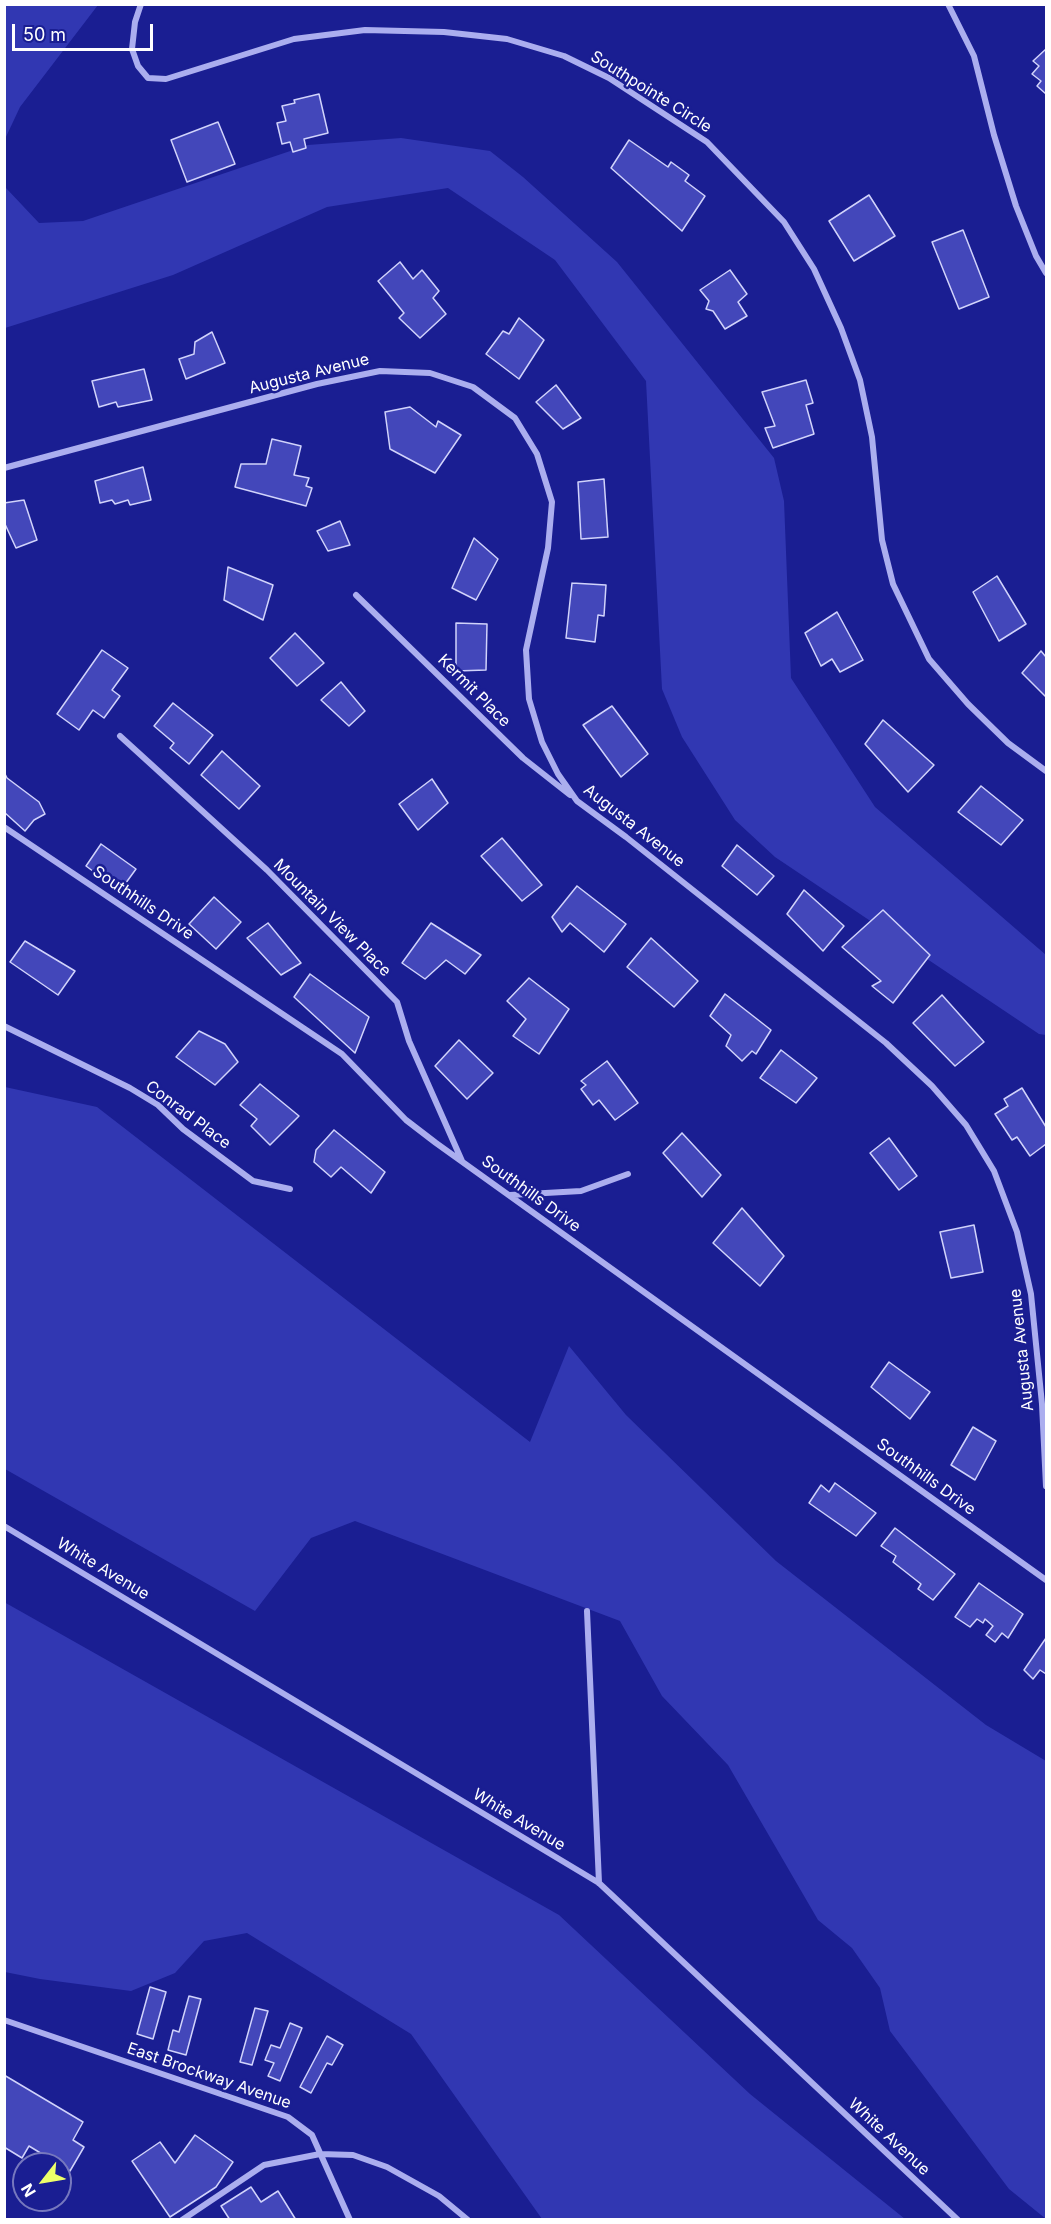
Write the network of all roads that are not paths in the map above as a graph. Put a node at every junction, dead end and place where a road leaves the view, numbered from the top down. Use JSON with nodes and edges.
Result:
{"nodes":[{"id":1,"x":141,"y":4,"type":"edge"},
{"id":2,"x":948,"y":4,"type":"edge"},
{"id":3,"x":1047,"y":273,"type":"edge"},
{"id":4,"x":4,"y":468,"type":"edge"},
{"id":5,"x":356,"y":595,"type":"dead end"},
{"id":6,"x":120,"y":736,"type":"dead end"},
{"id":7,"x":1047,"y":771,"type":"edge"},
{"id":8,"x":577,"y":801,"type":"junction"},
{"id":9,"x":4,"y":827,"type":"edge"},
{"id":10,"x":4,"y":1026,"type":"edge"},
{"id":11,"x":463,"y":1162,"type":"junction"},
{"id":12,"x":628,"y":1174,"type":"dead end"},
{"id":13,"x":290,"y":1189,"type":"dead end"},
{"id":14,"x":509,"y":1195,"type":"junction"},
{"id":15,"x":1047,"y":1486,"type":"edge"},
{"id":16,"x":4,"y":1526,"type":"edge"},
{"id":17,"x":1047,"y":1580,"type":"edge"},
{"id":18,"x":587,"y":1611,"type":"dead end"},
{"id":19,"x":599,"y":1883,"type":"junction"},
{"id":20,"x":4,"y":2020,"type":"edge"},
{"id":21,"x":320,"y":2154,"type":"junction"},
{"id":22,"x":182,"y":2220,"type":"edge"},
{"id":23,"x":350,"y":2220,"type":"edge"},
{"id":24,"x":468,"y":2220,"type":"edge"},
{"id":25,"x":958,"y":2220,"type":"edge"}],
"edges":[{"from":1,"to":7,"type":"street","name":"Southpointe Circle"},
{"from":2,"to":3,"type":"street"},
{"from":4,"to":8,"type":"street","name":"Augusta Avenue"},
{"from":5,"to":8,"type":"street","name":"Kermit Place"},
{"from":6,"to":11,"type":"street","name":"Mountain View Place"},
{"from":8,"to":15,"type":"street","name":"Augusta Avenue"},
{"from":9,"to":11,"type":"street","name":"Southhills Drive"},
{"from":10,"to":13,"type":"street","name":"Conrad Place"},
{"from":11,"to":14,"type":"street","name":"Southhills Drive"},
{"from":12,"to":14,"type":"street"},
{"from":14,"to":17,"type":"street","name":"Southhills Drive"},
{"from":16,"to":19,"type":"street","name":"White Avenue"},
{"from":18,"to":19,"type":"street"},
{"from":19,"to":25,"type":"street","name":"White Avenue"},
{"from":20,"to":21,"type":"street","name":"East Brockway Avenue"},
{"from":21,"to":22,"type":"street"},
{"from":21,"to":23,"type":"street","name":"East Brockway Avenue"},
{"from":21,"to":24,"type":"street"}]}
